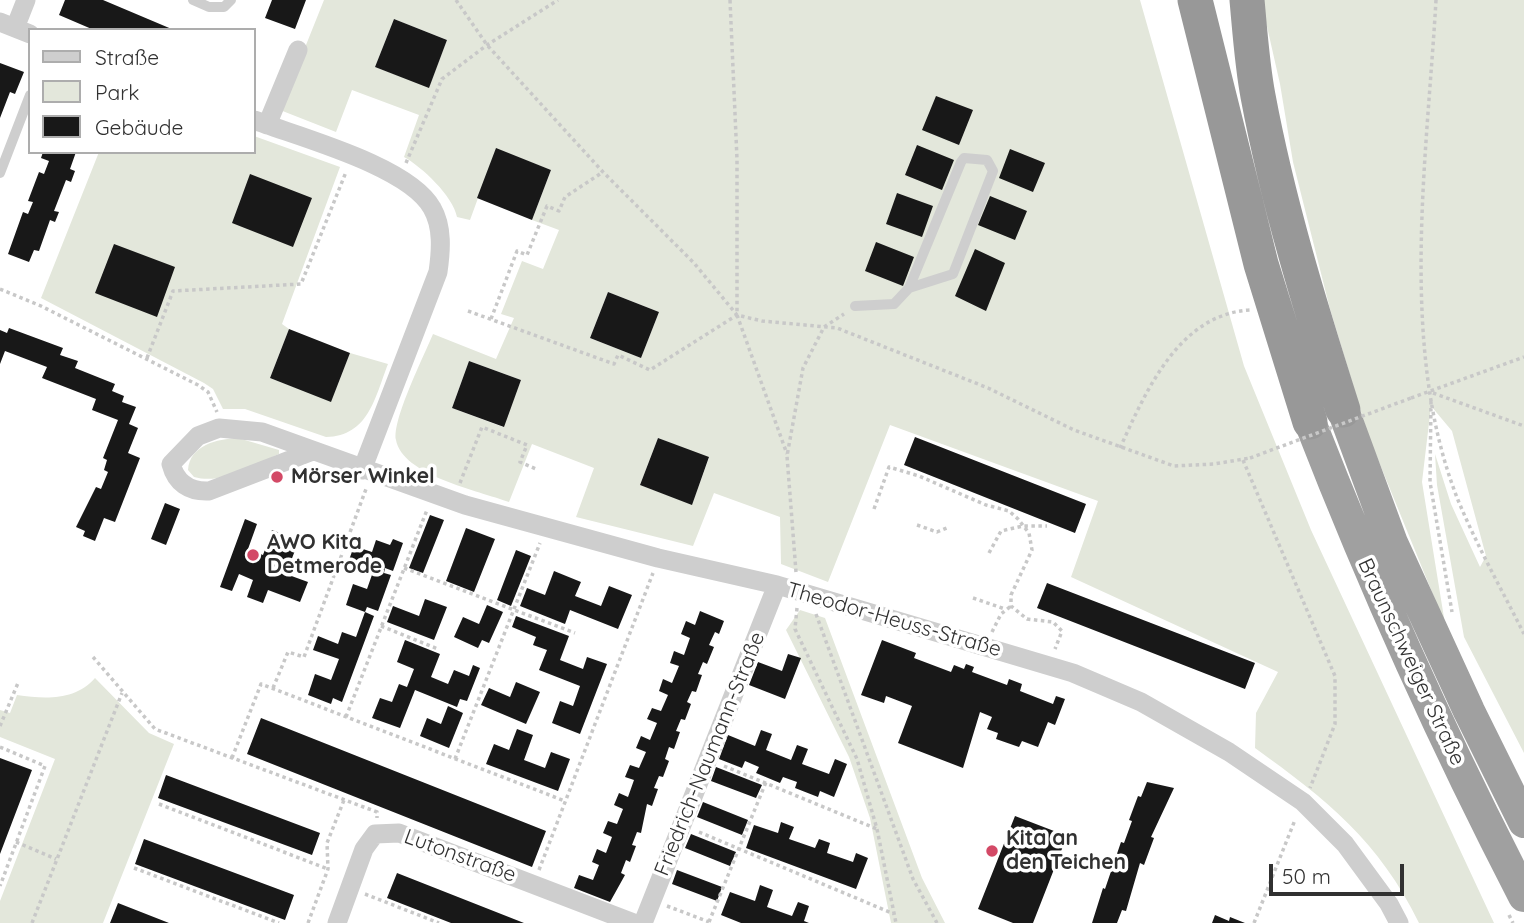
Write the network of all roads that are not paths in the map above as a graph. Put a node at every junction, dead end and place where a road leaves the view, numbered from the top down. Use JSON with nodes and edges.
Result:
{"nodes":[{"id":1,"x":26,"y":0,"type":"edge"},
{"id":2,"x":193,"y":0,"type":"edge"},
{"id":3,"x":231,"y":0,"type":"edge"},
{"id":4,"x":1195,"y":0,"type":"edge"},
{"id":5,"x":1247,"y":0,"type":"edge"},
{"id":6,"x":15,"y":28,"type":"edge"},
{"id":7,"x":298,"y":50,"type":"dead end"},
{"id":8,"x":28,"y":100,"type":"edge"},
{"id":9,"x":261,"y":122,"type":"edge"},
{"id":10,"x":0,"y":173,"type":"edge"},
{"id":11,"x":909,"y":288,"type":"junction"},
{"id":12,"x":855,"y":306,"type":"road end"},
{"id":13,"x":1343,"y":410,"type":"joint"},
{"id":14,"x":1310,"y":422,"type":"joint"},
{"id":15,"x":313,"y":451,"type":"junction"},
{"id":16,"x":367,"y":472,"type":"junction"},
{"id":17,"x":777,"y":585,"type":"junction"},
{"id":18,"x":1524,"y":822,"type":"edge"},
{"id":19,"x":1524,"y":896,"type":"edge"},
{"id":20,"x":337,"y":923,"type":"edge"},
{"id":21,"x":634,"y":923,"type":"edge"},
{"id":22,"x":643,"y":923,"type":"edge"},
{"id":23,"x":1399,"y":923,"type":"edge"}],
"edges":[{"from":1,"to":6,"type":"street"},
{"from":2,"to":3,"type":"lane"},
{"from":4,"to":14,"type":"highway"},
{"from":5,"to":13,"type":"highway"},
{"from":7,"to":9,"type":"street"},
{"from":8,"to":10,"type":"lane"},
{"from":9,"to":16,"type":"street"},
{"from":11,"to":11,"type":"lane"},
{"from":11,"to":12,"type":"lane"},
{"from":13,"to":18,"type":"highway","name":"Braunschweiger Straße"},
{"from":14,"to":19,"type":"highway","name":"Braunschweiger Straße"},
{"from":15,"to":15,"type":"street","name":"Theodor-Heuss-Straße"},
{"from":15,"to":16,"type":"street","name":"Theodor-Heuss-Straße"},
{"from":16,"to":17,"type":"street","name":"Theodor-Heuss-Straße"},
{"from":17,"to":22,"type":"street","name":"Friedrich-Naumann-Straße"},
{"from":17,"to":23,"type":"street","name":"Theodor-Heuss-Straße"},
{"from":20,"to":21,"type":"street","name":"Lutonstraße"}]}
